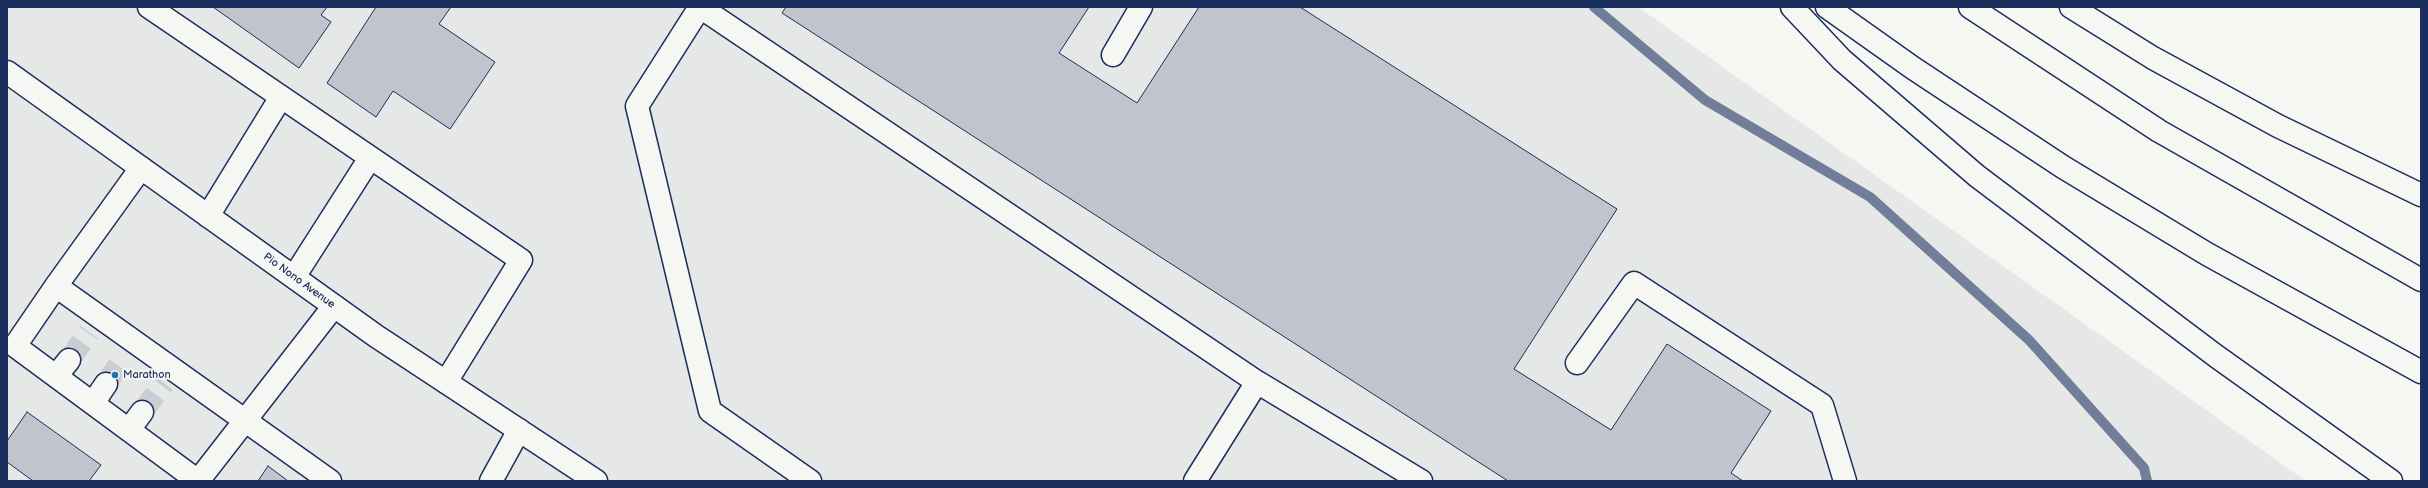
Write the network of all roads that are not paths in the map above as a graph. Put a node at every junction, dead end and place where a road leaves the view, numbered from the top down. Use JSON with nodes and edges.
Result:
{"nodes":[{"id":1,"x":149,"y":7,"type":"edge"},
{"id":2,"x":700,"y":7,"type":"edge"},
{"id":3,"x":1142,"y":7,"type":"edge"},
{"id":4,"x":1792,"y":7,"type":"edge"},
{"id":5,"x":1827,"y":7,"type":"edge"},
{"id":6,"x":1970,"y":7,"type":"edge"},
{"id":7,"x":2071,"y":7,"type":"edge"},
{"id":8,"x":1113,"y":55,"type":"dead end"},
{"id":9,"x":7,"y":72,"type":"edge"},
{"id":10,"x":281,"y":97,"type":"junction"},
{"id":11,"x":370,"y":158,"type":"junction"},
{"id":12,"x":141,"y":168,"type":"junction"},
{"id":13,"x":2421,"y":196,"type":"edge"},
{"id":14,"x":208,"y":216,"type":"junction"},
{"id":15,"x":294,"y":277,"type":"junction"},
{"id":16,"x":2421,"y":280,"type":"edge"},
{"id":17,"x":56,"y":286,"type":"junction"},
{"id":18,"x":334,"y":306,"type":"junction"},
{"id":19,"x":1577,"y":363,"type":"dead end"},
{"id":20,"x":2421,"y":372,"type":"edge"},
{"id":21,"x":446,"y":382,"type":"junction"},
{"id":22,"x":1258,"y":382,"type":"junction"},
{"id":23,"x":106,"y":384,"type":"tunnel mouth"},
{"id":24,"x":93,"y":403,"type":"junction"},
{"id":25,"x":142,"y":412,"type":"tunnel mouth"},
{"id":26,"x":245,"y":421,"type":"junction"},
{"id":27,"x":129,"y":430,"type":"junction"},
{"id":28,"x":519,"y":430,"type":"junction"},
{"id":29,"x":326,"y":480,"type":"edge"},
{"id":30,"x":198,"y":481,"type":"edge"},
{"id":31,"x":490,"y":481,"type":"edge"},
{"id":32,"x":596,"y":481,"type":"edge"},
{"id":33,"x":810,"y":481,"type":"edge"},
{"id":34,"x":1195,"y":481,"type":"edge"},
{"id":35,"x":1421,"y":481,"type":"edge"},
{"id":36,"x":1845,"y":481,"type":"edge"},
{"id":37,"x":2391,"y":481,"type":"edge"}],
"edges":[{"from":1,"to":10,"type":"main road"},
{"from":2,"to":22,"type":"main road"},
{"from":2,"to":33,"type":"main road"},
{"from":3,"to":8,"type":"main road"},
{"from":4,"to":37,"type":"main road"},
{"from":5,"to":20,"type":"main road"},
{"from":6,"to":16,"type":"main road"},
{"from":7,"to":13,"type":"main road"},
{"from":9,"to":12,"type":"main road","name":"Pio Nono Avenue"},
{"from":10,"to":11,"type":"main road"},
{"from":10,"to":14,"type":"main road"},
{"from":11,"to":15,"type":"main road"},
{"from":11,"to":21,"type":"main road"},
{"from":12,"to":14,"type":"main road","name":"Pio Nono Avenue"},
{"from":12,"to":17,"type":"main road"},
{"from":14,"to":15,"type":"main road","name":"Pio Nono Avenue"},
{"from":15,"to":18,"type":"main road","name":"Pio Nono Avenue"},
{"from":17,"to":24,"type":"main road"},
{"from":17,"to":26,"type":"main road"},
{"from":18,"to":21,"type":"main road","name":"Pio Nono Avenue"},
{"from":18,"to":26,"type":"main road"},
{"from":19,"to":36,"type":"main road"},
{"from":21,"to":28,"type":"main road","name":"Pio Nono Avenue"},
{"from":22,"to":34,"type":"main road"},
{"from":22,"to":35,"type":"main road"},
{"from":23,"to":24,"type":"main road"},
{"from":24,"to":27,"type":"main road"},
{"from":25,"to":27,"type":"main road"},
{"from":26,"to":29,"type":"main road"},
{"from":26,"to":30,"type":"main road"},
{"from":27,"to":30,"type":"main road"},
{"from":28,"to":31,"type":"main road"},
{"from":28,"to":32,"type":"main road","name":"Pio Nono Avenue"}]}
